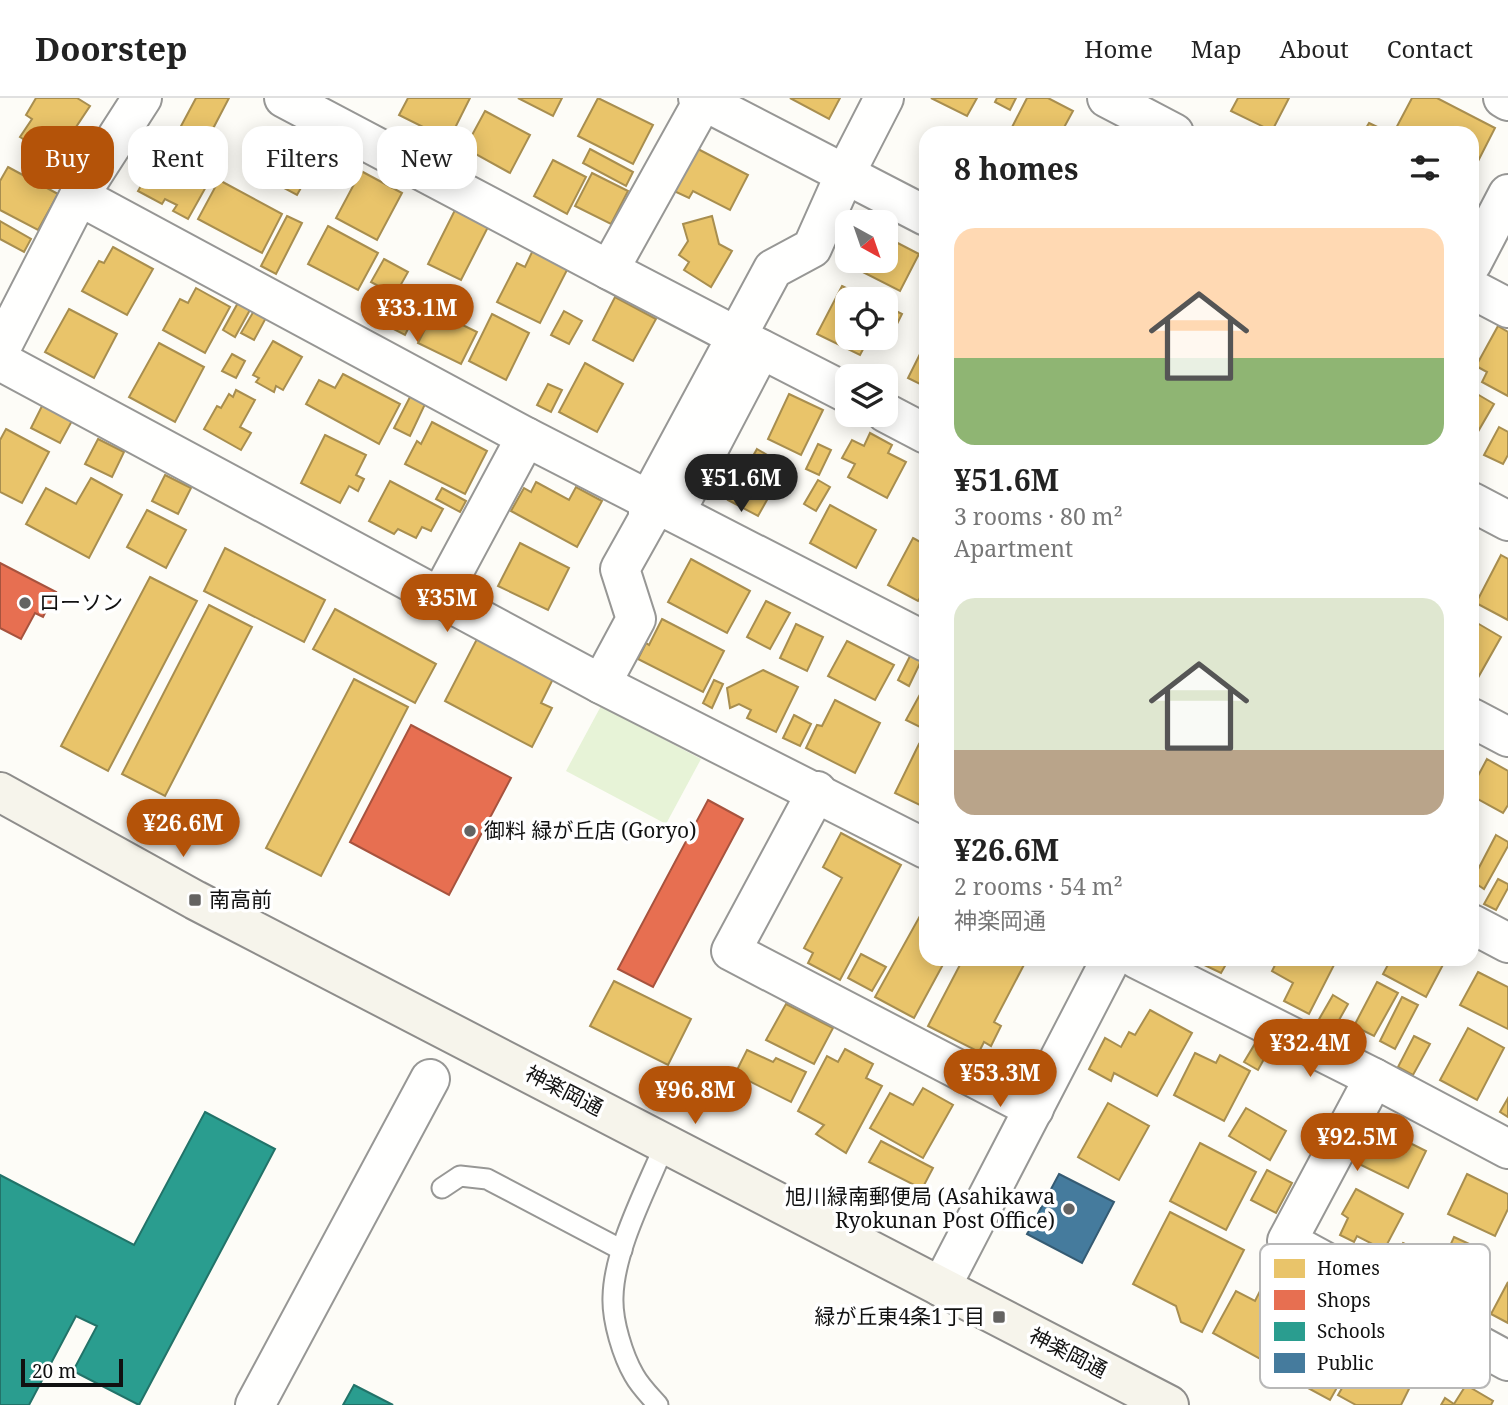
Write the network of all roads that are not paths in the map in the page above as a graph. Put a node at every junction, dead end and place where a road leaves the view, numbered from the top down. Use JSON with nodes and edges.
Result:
{"nodes":[{"id":1,"x":142,"y":98,"type":"edge"},
{"id":2,"x":285,"y":98,"type":"edge"},
{"id":3,"x":884,"y":98,"type":"edge"},
{"id":4,"x":1107,"y":98,"type":"edge"},
{"id":5,"x":1503,"y":98,"type":"edge"},
{"id":6,"x":700,"y":99,"type":"edge"},
{"id":7,"x":1508,"y":101,"type":"edge"},
{"id":8,"x":1161,"y":126,"type":"edge"},
{"id":9,"x":845,"y":174,"type":"junction"},
{"id":10,"x":1508,"y":194,"type":"edge"},
{"id":11,"x":79,"y":197,"type":"junction"},
{"id":12,"x":919,"y":212,"type":"edge"},
{"id":13,"x":1479,"y":250,"type":"edge"},
{"id":14,"x":609,"y":270,"type":"junction"},
{"id":15,"x":1479,"y":293,"type":"edge"},
{"id":16,"x":1508,"y":308,"type":"edge"},
{"id":17,"x":749,"y":343,"type":"junction"},
{"id":18,"x":0,"y":350,"type":"edge"},
{"id":19,"x":0,"y":361,"type":"edge"},
{"id":20,"x":835,"y":387,"type":"edge"},
{"id":21,"x":898,"y":419,"type":"edge"},
{"id":22,"x":919,"y":430,"type":"edge"},
{"id":23,"x":526,"y":436,"type":"junction"},
{"id":24,"x":1479,"y":506,"type":"edge"},
{"id":25,"x":661,"y":507,"type":"junction"},
{"id":26,"x":1508,"y":521,"type":"edge"},
{"id":27,"x":440,"y":597,"type":"junction"},
{"id":28,"x":919,"y":638,"type":"edge"},
{"id":29,"x":601,"y":684,"type":"junction"},
{"id":30,"x":1479,"y":722,"type":"edge"},
{"id":31,"x":1508,"y":737,"type":"edge"},
{"id":32,"x":817,"y":791,"type":"junction"},
{"id":33,"x":0,"y":792,"type":"edge"},
{"id":34,"x":919,"y":845,"type":"edge"},
{"id":35,"x":1479,"y":928,"type":"edge"},
{"id":36,"x":1508,"y":943,"type":"edge"},
{"id":37,"x":1107,"y":966,"type":"edge"},
{"id":38,"x":1151,"y":966,"type":"edge"},
{"id":39,"x":1374,"y":1078,"type":"junction"},
{"id":40,"x":430,"y":1079,"type":"dead end"},
{"id":41,"x":1034,"y":1109,"type":"junction"},
{"id":42,"x":666,"y":1144,"type":"junction"},
{"id":43,"x":1508,"y":1149,"type":"edge"},
{"id":44,"x":442,"y":1188,"type":"dead end"},
{"id":45,"x":1293,"y":1244,"type":"edge"},
{"id":46,"x":622,"y":1250,"type":"junction"},
{"id":47,"x":941,"y":1287,"type":"junction"},
{"id":48,"x":1490,"y":1351,"type":"edge"},
{"id":49,"x":1508,"y":1361,"type":"edge"},
{"id":50,"x":255,"y":1405,"type":"edge"},
{"id":51,"x":658,"y":1405,"type":"edge"},
{"id":52,"x":1168,"y":1405,"type":"edge"}],
"edges":[{"from":1,"to":11,"type":"street"},
{"from":2,"to":14,"type":"street"},
{"from":3,"to":9,"type":"street"},
{"from":4,"to":8,"type":"street"},
{"from":5,"to":7,"type":"street"},
{"from":6,"to":9,"type":"street"},
{"from":6,"to":14,"type":"street"},
{"from":9,"to":12,"type":"street"},
{"from":9,"to":17,"type":"street"},
{"from":10,"to":13,"type":"street"},
{"from":11,"to":18,"type":"street"},
{"from":11,"to":23,"type":"street"},
{"from":14,"to":17,"type":"street"},
{"from":15,"to":16,"type":"street"},
{"from":17,"to":20,"type":"street"},
{"from":17,"to":25,"type":"street"},
{"from":19,"to":27,"type":"street"},
{"from":21,"to":22,"type":"street"},
{"from":23,"to":25,"type":"street"},
{"from":23,"to":27,"type":"street"},
{"from":24,"to":26,"type":"street"},
{"from":25,"to":28,"type":"street"},
{"from":25,"to":29,"type":"street"},
{"from":27,"to":29,"type":"street"},
{"from":29,"to":32,"type":"street"},
{"from":30,"to":31,"type":"street"},
{"from":32,"to":34,"type":"street"},
{"from":32,"to":41,"type":"street"},
{"from":33,"to":42,"type":"street","name":"神楽岡通"},
{"from":35,"to":36,"type":"street"},
{"from":37,"to":41,"type":"street"},
{"from":38,"to":39,"type":"street"},
{"from":39,"to":43,"type":"street"},
{"from":39,"to":45,"type":"street"},
{"from":40,"to":50,"type":"street"},
{"from":41,"to":47,"type":"street"},
{"from":42,"to":46,"type":"lane"},
{"from":42,"to":47,"type":"street","name":"神楽岡通"},
{"from":44,"to":46,"type":"lane"},
{"from":46,"to":51,"type":"lane"},
{"from":47,"to":52,"type":"street","name":"神楽岡通"},
{"from":48,"to":49,"type":"street"}]}
